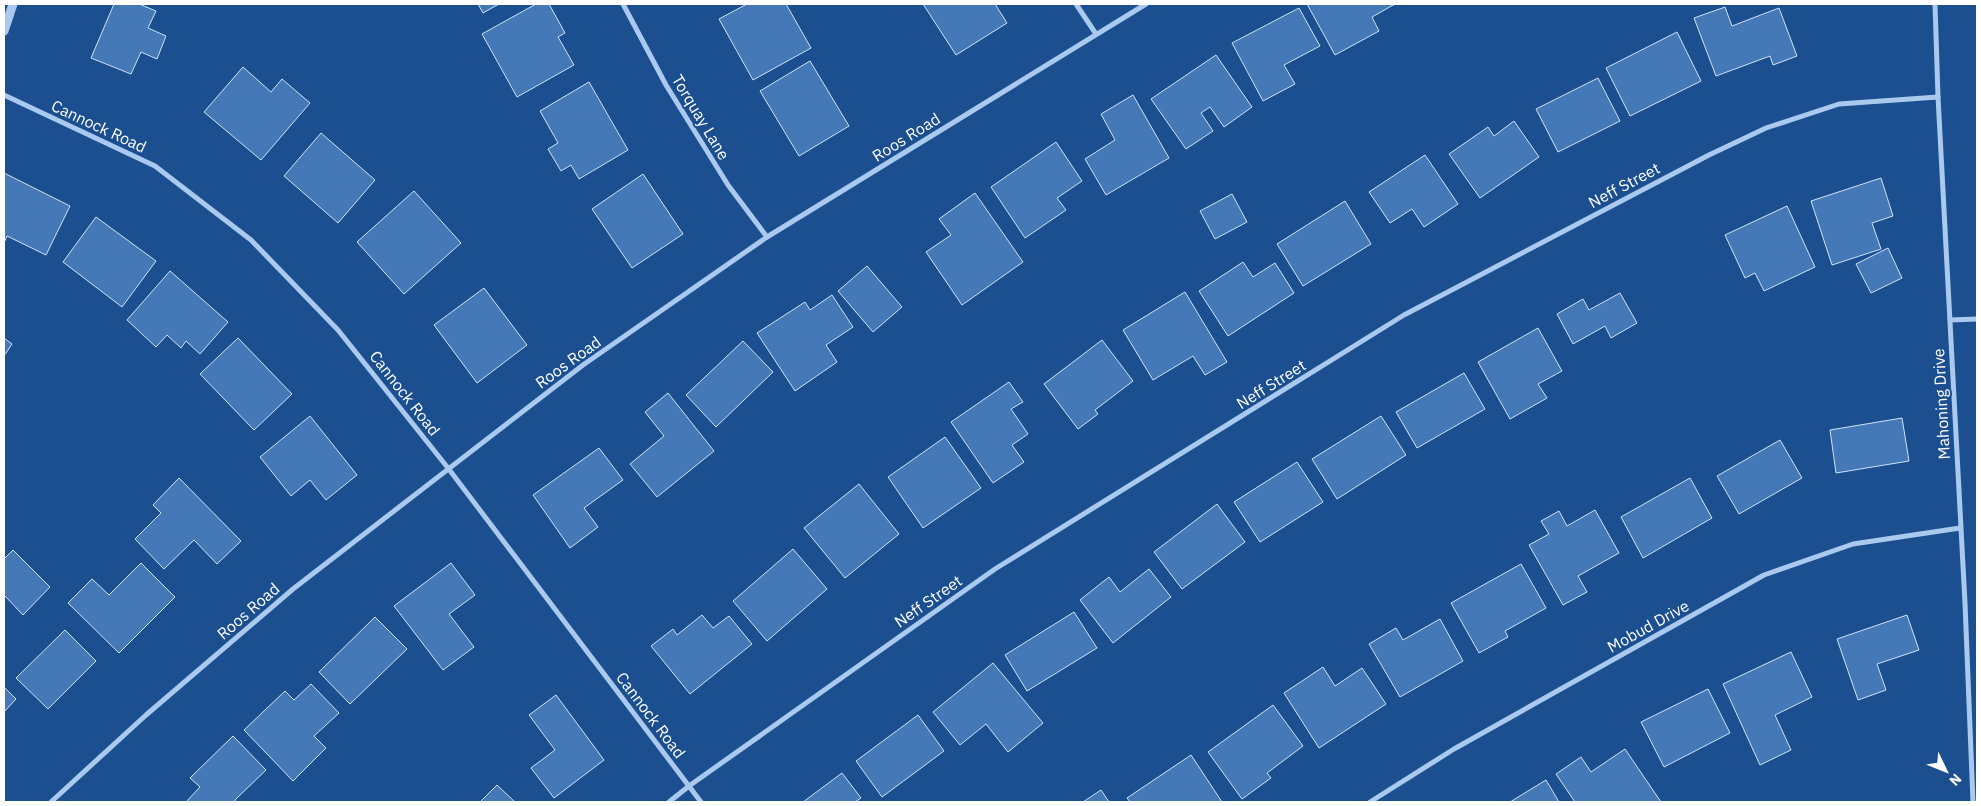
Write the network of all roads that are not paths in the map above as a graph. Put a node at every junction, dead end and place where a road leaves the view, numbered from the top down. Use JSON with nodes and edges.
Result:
{"nodes":[{"id":1,"x":13,"y":4,"type":"edge"},
{"id":2,"x":623,"y":4,"type":"edge"},
{"id":3,"x":1076,"y":4,"type":"edge"},
{"id":4,"x":1146,"y":4,"type":"edge"},
{"id":5,"x":1935,"y":4,"type":"edge"},
{"id":6,"x":4,"y":31,"type":"edge"},
{"id":7,"x":1096,"y":34,"type":"junction"},
{"id":8,"x":4,"y":95,"type":"edge"},
{"id":9,"x":1938,"y":97,"type":"junction"},
{"id":10,"x":768,"y":237,"type":"junction"},
{"id":11,"x":1977,"y":319,"type":"edge"},
{"id":12,"x":1950,"y":320,"type":"junction"},
{"id":13,"x":448,"y":468,"type":"junction"},
{"id":14,"x":1960,"y":528,"type":"junction"},
{"id":15,"x":689,"y":786,"type":"junction"},
{"id":16,"x":51,"y":802,"type":"edge"},
{"id":17,"x":669,"y":802,"type":"edge"},
{"id":18,"x":701,"y":802,"type":"edge"},
{"id":19,"x":1370,"y":802,"type":"edge"},
{"id":20,"x":1973,"y":802,"type":"edge"}],
"edges":[{"from":1,"to":6,"type":"street"},
{"from":2,"to":10,"type":"street","name":"Torquay Lane"},
{"from":3,"to":7,"type":"street"},
{"from":4,"to":7,"type":"street","name":"Roos Road"},
{"from":5,"to":9,"type":"street","name":"Mahoning Drive"},
{"from":7,"to":10,"type":"street","name":"Roos Road"},
{"from":8,"to":13,"type":"street","name":"Cannock Road"},
{"from":9,"to":12,"type":"street","name":"Mahoning Drive"},
{"from":9,"to":15,"type":"street","name":"Neff Street"},
{"from":10,"to":13,"type":"street","name":"Roos Road"},
{"from":11,"to":12,"type":"street"},
{"from":12,"to":14,"type":"street","name":"Mahoning Drive"},
{"from":13,"to":15,"type":"street","name":"Cannock Road"},
{"from":13,"to":16,"type":"street","name":"Roos Road"},
{"from":14,"to":19,"type":"street","name":"Mobud Drive"},
{"from":14,"to":20,"type":"street","name":"Mahoning Drive"},
{"from":15,"to":17,"type":"street","name":"Neff Street"},
{"from":15,"to":18,"type":"street","name":"Cannock Road"}]}
